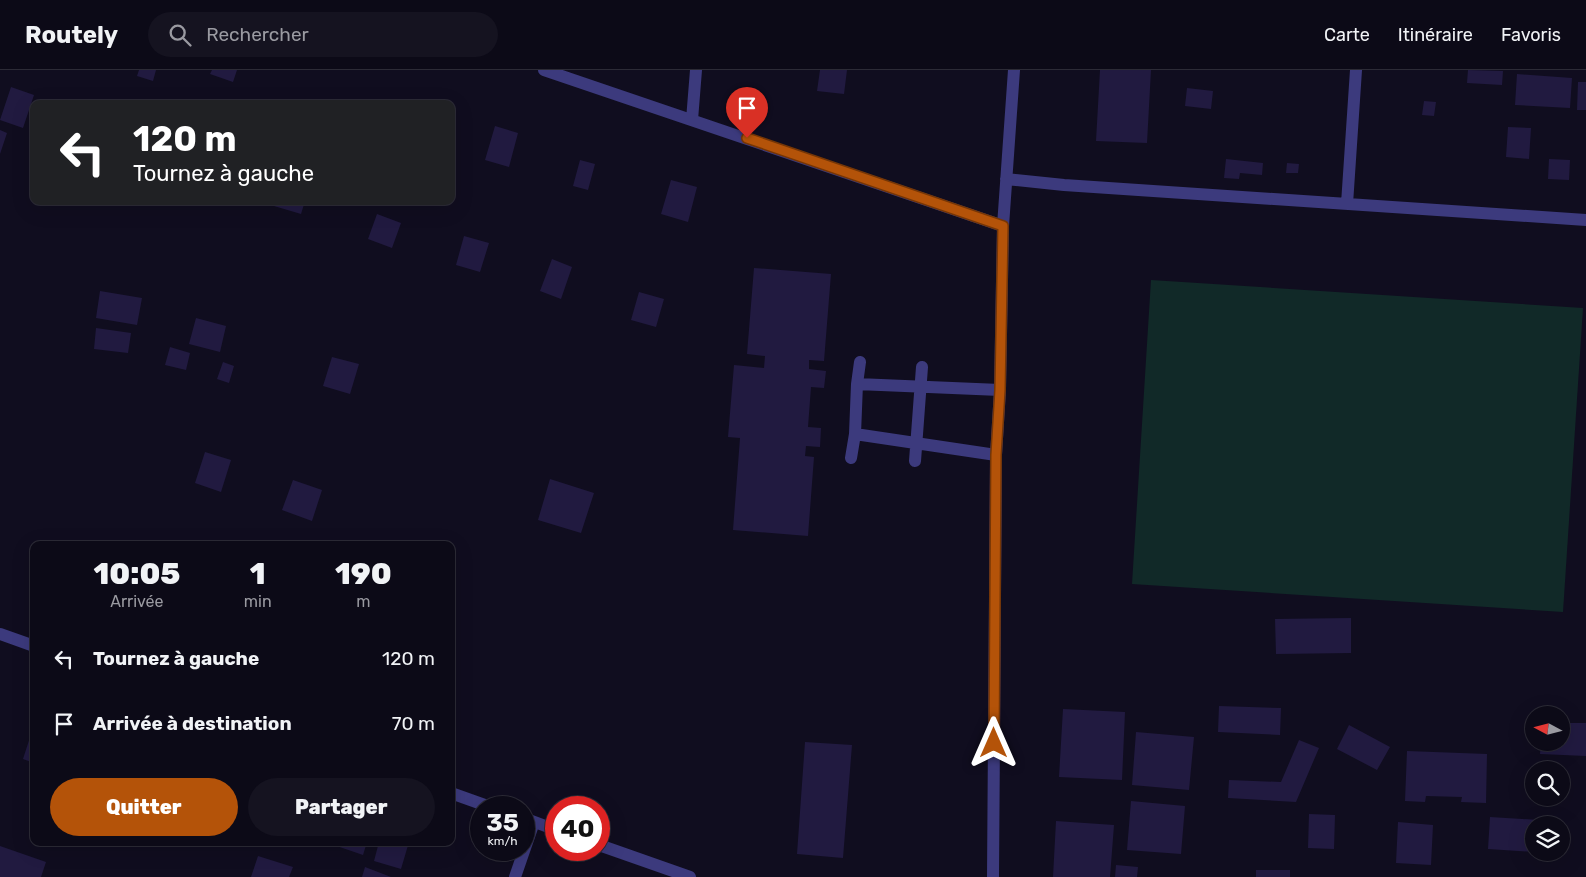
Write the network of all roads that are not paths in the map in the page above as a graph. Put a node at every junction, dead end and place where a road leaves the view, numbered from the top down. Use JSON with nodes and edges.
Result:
{"nodes":[{"id":1,"x":544,"y":70,"type":"edge"},
{"id":2,"x":696,"y":70,"type":"edge"},
{"id":3,"x":1014,"y":70,"type":"edge"},
{"id":4,"x":1356,"y":70,"type":"edge"},
{"id":5,"x":692,"y":120,"type":"junction"},
{"id":6,"x":1006,"y":179,"type":"junction"},
{"id":7,"x":1347,"y":204,"type":"junction"},
{"id":8,"x":1586,"y":220,"type":"edge"},
{"id":9,"x":1003,"y":226,"type":"junction"},
{"id":10,"x":860,"y":362,"type":"dead end"},
{"id":11,"x":922,"y":367,"type":"dead end"},
{"id":12,"x":857,"y":384,"type":"junction"},
{"id":13,"x":921,"y":387,"type":"junction"},
{"id":14,"x":1000,"y":390,"type":"junction"},
{"id":15,"x":855,"y":434,"type":"junction"},
{"id":16,"x":916,"y":444,"type":"junction"},
{"id":17,"x":996,"y":455,"type":"junction"},
{"id":18,"x":851,"y":458,"type":"dead end"},
{"id":19,"x":915,"y":461,"type":"dead end"},
{"id":20,"x":0,"y":634,"type":"edge"},
{"id":21,"x":30,"y":645,"type":"edge"},
{"id":22,"x":455,"y":794,"type":"edge"},
{"id":23,"x":470,"y":800,"type":"edge"},
{"id":24,"x":610,"y":849,"type":"edge"},
{"id":25,"x":519,"y":861,"type":"edge"},
{"id":26,"x":515,"y":877,"type":"edge"},
{"id":27,"x":690,"y":877,"type":"edge"},
{"id":28,"x":993,"y":877,"type":"edge"}],
"edges":[{"from":1,"to":5,"type":"street"},
{"from":2,"to":5,"type":"street"},
{"from":3,"to":6,"type":"street"},
{"from":4,"to":7,"type":"street"},
{"from":5,"to":9,"type":"street"},
{"from":6,"to":7,"type":"street"},
{"from":6,"to":9,"type":"street"},
{"from":7,"to":8,"type":"street"},
{"from":9,"to":14,"type":"street"},
{"from":10,"to":12,"type":"street"},
{"from":11,"to":13,"type":"street"},
{"from":12,"to":13,"type":"street"},
{"from":12,"to":15,"type":"street"},
{"from":13,"to":14,"type":"street"},
{"from":13,"to":16,"type":"street"},
{"from":14,"to":17,"type":"street"},
{"from":15,"to":16,"type":"street"},
{"from":15,"to":18,"type":"street"},
{"from":16,"to":17,"type":"street"},
{"from":16,"to":19,"type":"street"},
{"from":17,"to":28,"type":"street"},
{"from":20,"to":21,"type":"street"},
{"from":22,"to":23,"type":"street"},
{"from":24,"to":27,"type":"street"},
{"from":25,"to":26,"type":"street"}]}
